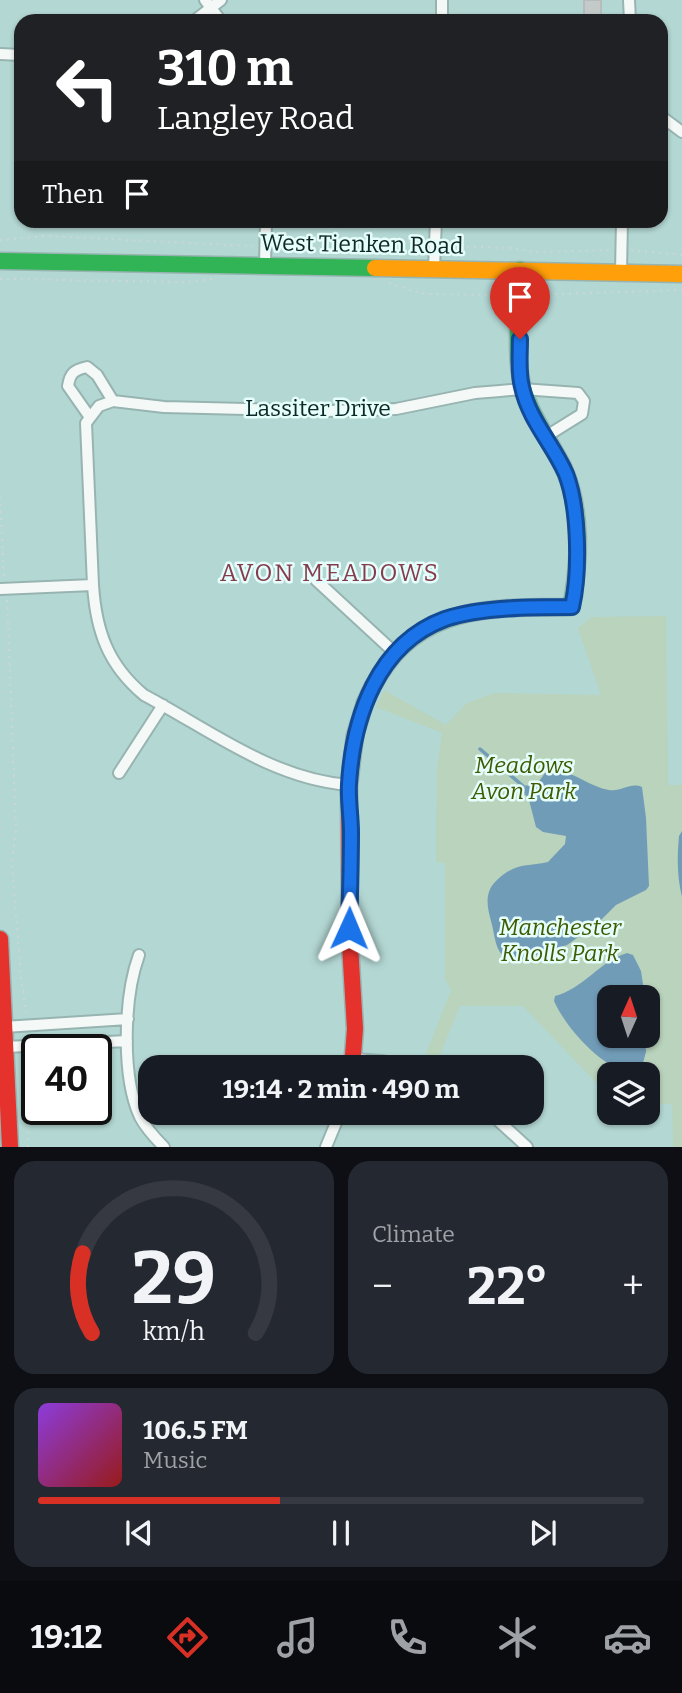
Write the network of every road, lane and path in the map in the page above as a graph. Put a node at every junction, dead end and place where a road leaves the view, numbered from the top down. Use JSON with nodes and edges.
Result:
{"nodes":[{"id":1,"x":221,"y":0,"type":"edge"},
{"id":2,"x":207,"y":4,"type":"edge"},
{"id":3,"x":266,"y":228,"type":"edge"},
{"id":4,"x":436,"y":228,"type":"edge"},
{"id":5,"x":622,"y":228,"type":"edge"},
{"id":6,"x":0,"y":240,"type":"edge"},
{"id":7,"x":435,"y":246,"type":"junction"},
{"id":8,"x":265,"y":247,"type":"junction"},
{"id":9,"x":621,"y":250,"type":"junction"},
{"id":10,"x":682,"y":255,"type":"edge"},
{"id":11,"x":0,"y":261,"type":"edge"},
{"id":12,"x":265,"y":265,"type":"junction"},
{"id":13,"x":434,"y":268,"type":"junction"},
{"id":14,"x":520,"y":270,"type":"junction"},
{"id":15,"x":621,"y":272,"type":"junction"},
{"id":16,"x":682,"y":274,"type":"edge"},
{"id":17,"x":221,"y":278,"type":"dead end"},
{"id":18,"x":0,"y":279,"type":"edge"},
{"id":19,"x":390,"y":283,"type":"dead end"},
{"id":20,"x":682,"y":290,"type":"edge"},
{"id":21,"x":520,"y":295,"type":"junction"},
{"id":22,"x":522,"y":390,"type":"junction"},
{"id":23,"x":113,"y":401,"type":"junction"},
{"id":24,"x":89,"y":416,"type":"junction"},
{"id":25,"x":545,"y":437,"type":"junction"},
{"id":26,"x":0,"y":497,"type":"edge"},
{"id":27,"x":316,"y":580,"type":"dead end"},
{"id":28,"x":93,"y":585,"type":"junction"},
{"id":29,"x":3,"y":589,"type":"edge"},
{"id":30,"x":395,"y":653,"type":"junction"},
{"id":31,"x":163,"y":705,"type":"junction"},
{"id":32,"x":119,"y":773,"type":"dead end"},
{"id":33,"x":349,"y":785,"type":"junction"},
{"id":34,"x":0,"y":939,"type":"edge"},
{"id":35,"x":139,"y":955,"type":"dead end"},
{"id":36,"x":128,"y":1019,"type":"junction"},
{"id":37,"x":72,"y":1022,"type":"junction"},
{"id":38,"x":27,"y":1026,"type":"junction"},
{"id":39,"x":4,"y":1027,"type":"junction"},
{"id":40,"x":73,"y":1034,"type":"edge"},
{"id":41,"x":127,"y":1041,"type":"junction"},
{"id":42,"x":112,"y":1042,"type":"edge"},
{"id":43,"x":21,"y":1045,"type":"edge"},
{"id":44,"x":6,"y":1046,"type":"junction"},
{"id":45,"x":353,"y":1055,"type":"edge"},
{"id":46,"x":28,"y":1125,"type":"edge"},
{"id":47,"x":335,"y":1125,"type":"edge"},
{"id":48,"x":503,"y":1125,"type":"edge"},
{"id":49,"x":10,"y":1147,"type":"edge"},
{"id":50,"x":28,"y":1147,"type":"edge"},
{"id":51,"x":164,"y":1147,"type":"edge"},
{"id":52,"x":326,"y":1147,"type":"edge"},
{"id":53,"x":527,"y":1147,"type":"edge"}],
"edges":[{"from":1,"to":2,"type":"street"},
{"from":3,"to":8,"type":"street"},
{"from":4,"to":7,"type":"street"},
{"from":5,"to":9,"type":"street"},
{"from":6,"to":8,"type":"path"},
{"from":7,"to":8,"type":"path"},
{"from":7,"to":9,"type":"path"},
{"from":7,"to":13,"type":"street"},
{"from":8,"to":12,"type":"street"},
{"from":9,"to":10,"type":"path"},
{"from":9,"to":15,"type":"street"},
{"from":11,"to":12,"type":"street","name":"West Tienken Road"},
{"from":12,"to":13,"type":"street","name":"West Tienken Road"},
{"from":13,"to":14,"type":"street","name":"West Tienken Road"},
{"from":14,"to":15,"type":"street","name":"West Tienken Road"},
{"from":14,"to":21,"type":"street"},
{"from":15,"to":16,"type":"street","name":"West Tienken Road"},
{"from":17,"to":18,"type":"path"},
{"from":19,"to":21,"type":"path"},
{"from":20,"to":21,"type":"path"},
{"from":21,"to":22,"type":"street"},
{"from":22,"to":23,"type":"street","name":"Lassiter Drive"},
{"from":22,"to":25,"type":"street"},
{"from":22,"to":25,"type":"street","name":"Lassiter Drive"},
{"from":23,"to":24,"type":"street"},
{"from":23,"to":24,"type":"street"},
{"from":24,"to":28,"type":"street"},
{"from":25,"to":30,"type":"street"},
{"from":26,"to":29,"type":"path"},
{"from":27,"to":30,"type":"street"},
{"from":28,"to":29,"type":"street"},
{"from":28,"to":31,"type":"street"},
{"from":29,"to":38,"type":"path"},
{"from":30,"to":33,"type":"street"},
{"from":31,"to":32,"type":"street"},
{"from":31,"to":33,"type":"street"},
{"from":33,"to":45,"type":"street"},
{"from":34,"to":39,"type":"street"},
{"from":35,"to":36,"type":"street"},
{"from":36,"to":37,"type":"street"},
{"from":36,"to":41,"type":"street"},
{"from":37,"to":38,"type":"street"},
{"from":37,"to":40,"type":"street"},
{"from":38,"to":39,"type":"street"},
{"from":39,"to":44,"type":"street"},
{"from":41,"to":42,"type":"street"},
{"from":41,"to":51,"type":"street"},
{"from":43,"to":44,"type":"street"},
{"from":44,"to":49,"type":"street"},
{"from":46,"to":50,"type":"path"},
{"from":47,"to":52,"type":"street"},
{"from":48,"to":53,"type":"street"}]}
